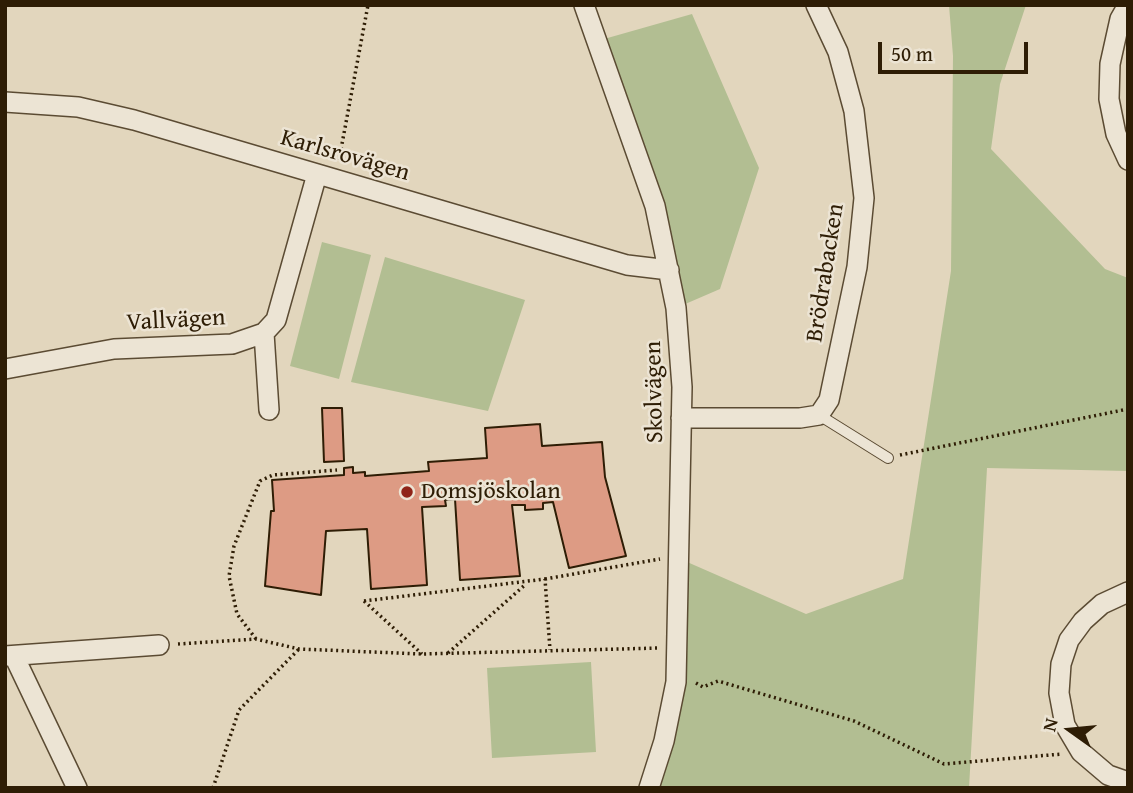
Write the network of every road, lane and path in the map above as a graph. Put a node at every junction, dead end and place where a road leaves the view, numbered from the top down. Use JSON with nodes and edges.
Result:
{"nodes":[{"id":1,"x":368,"y":5,"type":"edge"},
{"id":2,"x":584,"y":5,"type":"edge"},
{"id":3,"x":816,"y":5,"type":"edge"},
{"id":4,"x":1128,"y":5,"type":"edge"},
{"id":5,"x":5,"y":102,"type":"edge"},
{"id":6,"x":1128,"y":160,"type":"edge"},
{"id":7,"x":326,"y":176,"type":"junction"},
{"id":8,"x":669,"y":270,"type":"junction"},
{"id":9,"x":264,"y":333,"type":"junction"},
{"id":10,"x":5,"y":369,"type":"edge"},
{"id":11,"x":1128,"y":408,"type":"edge"},
{"id":12,"x":269,"y":410,"type":"dead end"},
{"id":13,"x":819,"y":415,"type":"junction"},
{"id":14,"x":681,"y":418,"type":"junction"},
{"id":15,"x":888,"y":458,"type":"joint"},
{"id":16,"x":337,"y":470,"type":"dead end"},
{"id":17,"x":678,"y":558,"type":"junction"},
{"id":18,"x":545,"y":579,"type":"junction"},
{"id":19,"x":527,"y":583,"type":"junction"},
{"id":20,"x":1128,"y":592,"type":"edge"},
{"id":21,"x":256,"y":639,"type":"junction"},
{"id":22,"x":159,"y":645,"type":"joint"},
{"id":23,"x":677,"y":648,"type":"junction"},
{"id":24,"x":299,"y":649,"type":"junction"},
{"id":25,"x":550,"y":651,"type":"junction"},
{"id":26,"x":448,"y":653,"type":"junction"},
{"id":27,"x":422,"y":654,"type":"junction"},
{"id":28,"x":9,"y":656,"type":"edge"},
{"id":29,"x":676,"y":673,"type":"junction"},
{"id":30,"x":1081,"y":752,"type":"junction"},
{"id":31,"x":1128,"y":782,"type":"edge"},
{"id":32,"x":76,"y":788,"type":"edge"},
{"id":33,"x":213,"y":788,"type":"edge"},
{"id":34,"x":649,"y":788,"type":"edge"}],
"edges":[{"from":1,"to":7,"type":"path"},
{"from":2,"to":8,"type":"street","name":"Skolvägen"},
{"from":3,"to":13,"type":"street","name":"Brödrabacken"},
{"from":4,"to":6,"type":"street"},
{"from":5,"to":7,"type":"street","name":"Karlsrovägen"},
{"from":7,"to":8,"type":"street","name":"Karlsrovägen"},
{"from":7,"to":9,"type":"street"},
{"from":8,"to":14,"type":"street","name":"Skolvägen"},
{"from":9,"to":10,"type":"street","name":"Vallvägen"},
{"from":9,"to":12,"type":"street"},
{"from":11,"to":15,"type":"path"},
{"from":13,"to":14,"type":"street"},
{"from":13,"to":15,"type":"lane"},
{"from":14,"to":17,"type":"street","name":"Skolvägen"},
{"from":16,"to":21,"type":"path"},
{"from":17,"to":18,"type":"path"},
{"from":17,"to":23,"type":"street","name":"Skolvägen"},
{"from":18,"to":19,"type":"path"},
{"from":18,"to":25,"type":"path"},
{"from":19,"to":26,"type":"path"},
{"from":19,"to":27,"type":"path"},
{"from":20,"to":30,"type":"street"},
{"from":21,"to":22,"type":"path"},
{"from":21,"to":24,"type":"path"},
{"from":22,"to":28,"type":"street"},
{"from":23,"to":25,"type":"path"},
{"from":23,"to":29,"type":"street","name":"Skolvägen"},
{"from":24,"to":27,"type":"path"},
{"from":24,"to":33,"type":"path"},
{"from":25,"to":26,"type":"path"},
{"from":26,"to":27,"type":"path"},
{"from":28,"to":32,"type":"street"},
{"from":29,"to":30,"type":"path"},
{"from":29,"to":34,"type":"street","name":"Skolvägen"},
{"from":30,"to":31,"type":"street"}]}
